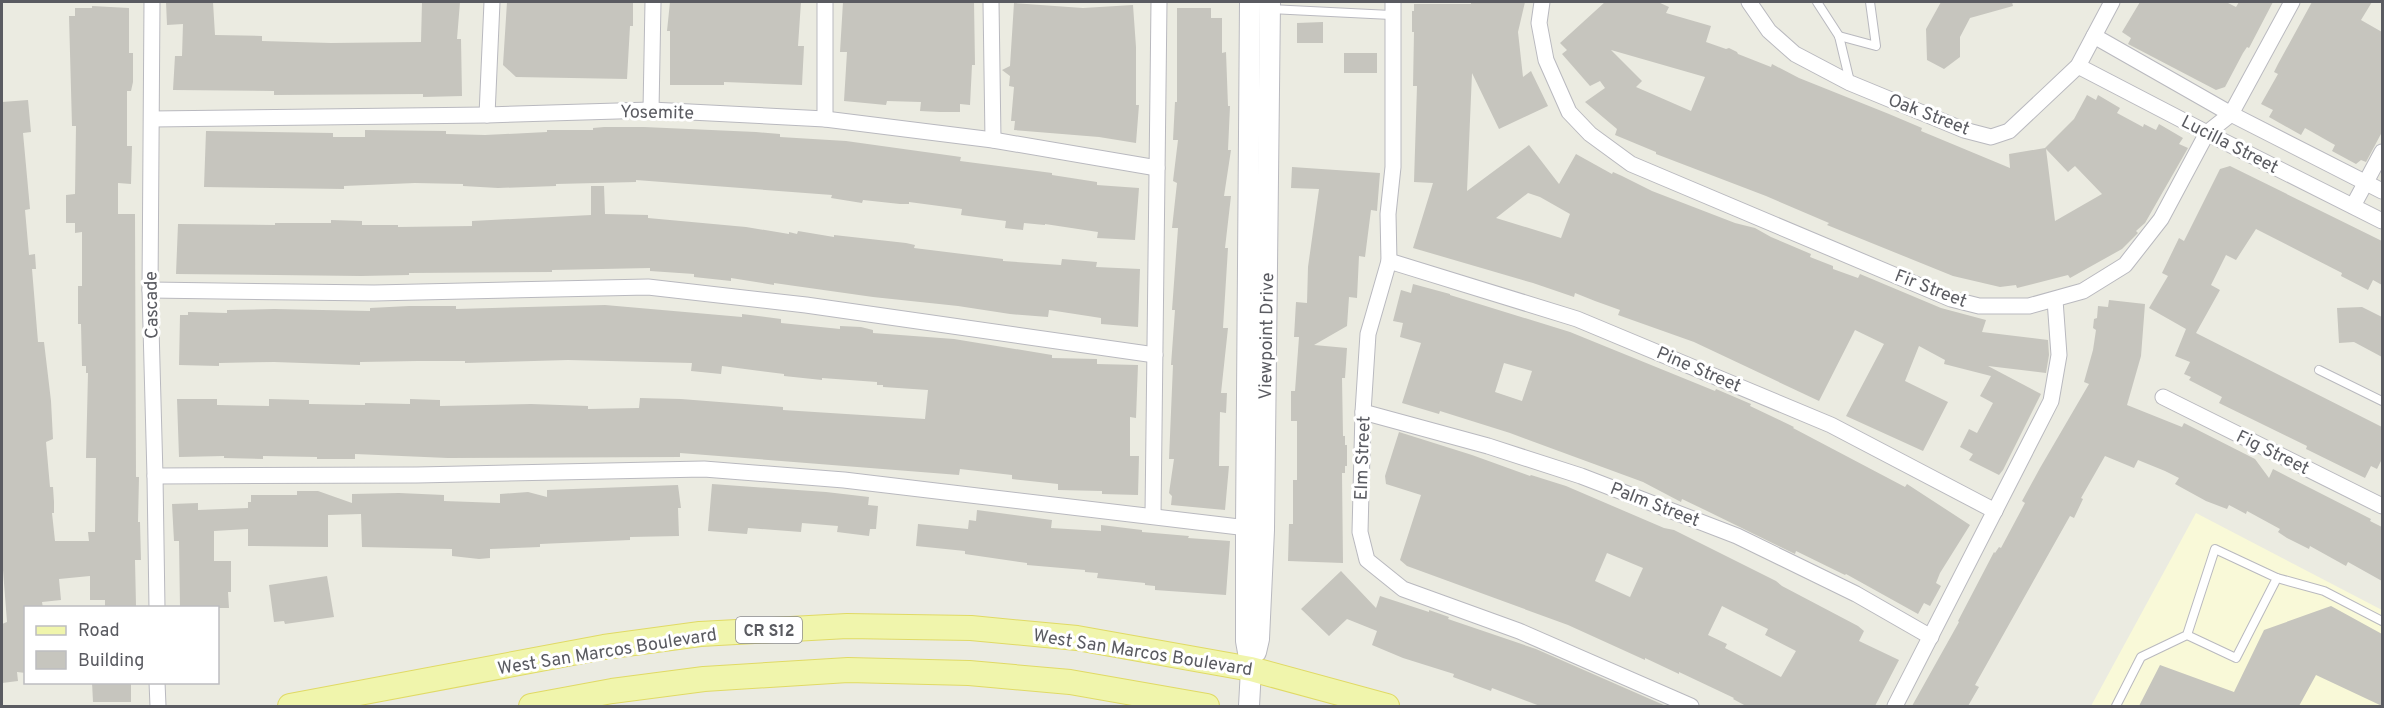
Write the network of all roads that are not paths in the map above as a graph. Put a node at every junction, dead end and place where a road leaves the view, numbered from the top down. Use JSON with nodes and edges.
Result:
{"nodes":[{"id":1,"x":152,"y":2,"type":"edge"},
{"id":2,"x":492,"y":2,"type":"edge"},
{"id":3,"x":653,"y":2,"type":"edge"},
{"id":4,"x":825,"y":2,"type":"edge"},
{"id":5,"x":991,"y":2,"type":"edge"},
{"id":6,"x":1159,"y":2,"type":"edge"},
{"id":7,"x":1250,"y":2,"type":"edge"},
{"id":8,"x":1542,"y":2,"type":"edge"},
{"id":9,"x":1749,"y":2,"type":"edge"},
{"id":10,"x":1817,"y":2,"type":"edge"},
{"id":11,"x":1870,"y":2,"type":"edge"},
{"id":12,"x":2112,"y":2,"type":"edge"},
{"id":13,"x":2292,"y":2,"type":"edge"},
{"id":14,"x":1270,"y":5,"type":"edge"},
{"id":15,"x":1392,"y":8,"type":"edge"},
{"id":16,"x":1839,"y":36,"type":"junction"},
{"id":17,"x":2094,"y":36,"type":"junction"},
{"id":18,"x":2078,"y":66,"type":"junction"},
{"id":19,"x":1850,"y":83,"type":"junction"},
{"id":20,"x":651,"y":110,"type":"junction"},
{"id":21,"x":2231,"y":114,"type":"junction"},
{"id":22,"x":487,"y":115,"type":"junction"},
{"id":23,"x":152,"y":119,"type":"junction"},
{"id":24,"x":825,"y":119,"type":"junction"},
{"id":25,"x":2207,"y":134,"type":"junction"},
{"id":26,"x":993,"y":140,"type":"junction"},
{"id":27,"x":2382,"y":152,"type":"edge"},
{"id":28,"x":1157,"y":168,"type":"junction"},
{"id":29,"x":2366,"y":182,"type":"junction"},
{"id":30,"x":2382,"y":191,"type":"edge"},
{"id":31,"x":2353,"y":206,"type":"junction"},
{"id":32,"x":2382,"y":221,"type":"edge"},
{"id":33,"x":1389,"y":261,"type":"junction"},
{"id":34,"x":150,"y":290,"type":"junction"},
{"id":35,"x":2055,"y":300,"type":"junction"},
{"id":36,"x":1155,"y":355,"type":"junction"},
{"id":37,"x":2319,"y":370,"type":"dead end"},
{"id":38,"x":2163,"y":397,"type":"dead end"},
{"id":39,"x":2382,"y":401,"type":"edge"},
{"id":40,"x":1363,"y":412,"type":"junction"},
{"id":41,"x":155,"y":476,"type":"junction"},
{"id":42,"x":2381,"y":502,"type":"edge"},
{"id":43,"x":1995,"y":511,"type":"junction"},
{"id":44,"x":1153,"y":516,"type":"junction"},
{"id":45,"x":1255,"y":529,"type":"junction"},
{"id":46,"x":2277,"y":578,"type":"junction"},
{"id":47,"x":157,"y":606,"type":"edge"},
{"id":48,"x":2382,"y":621,"type":"edge"},
{"id":49,"x":2187,"y":635,"type":"junction"},
{"id":50,"x":1932,"y":637,"type":"junction"},
{"id":51,"x":1251,"y":669,"type":"junction"},
{"id":52,"x":157,"y":684,"type":"edge"},
{"id":53,"x":158,"y":706,"type":"edge"},
{"id":54,"x":290,"y":706,"type":"edge"},
{"id":55,"x":531,"y":706,"type":"edge"},
{"id":56,"x":1208,"y":706,"type":"edge"},
{"id":57,"x":1249,"y":706,"type":"edge"},
{"id":58,"x":1387,"y":706,"type":"edge"},
{"id":59,"x":1690,"y":706,"type":"edge"},
{"id":60,"x":1895,"y":706,"type":"edge"},
{"id":61,"x":2116,"y":706,"type":"edge"}],
"edges":[{"from":1,"to":23,"type":"street","name":"Cascade"},
{"from":2,"to":22,"type":"street"},
{"from":3,"to":20,"type":"street"},
{"from":4,"to":24,"type":"street"},
{"from":5,"to":26,"type":"street"},
{"from":6,"to":28,"type":"street"},
{"from":7,"to":45,"type":"street","name":"Viewpoint Drive"},
{"from":8,"to":35,"type":"street","name":"Fir Street"},
{"from":9,"to":19,"type":"street","name":"Oak Street"},
{"from":10,"to":16,"type":"lane"},
{"from":11,"to":16,"type":"lane"},
{"from":12,"to":17,"type":"street","name":"Oak Street"},
{"from":13,"to":21,"type":"street","name":"Fir Street"},
{"from":14,"to":15,"type":"lane"},
{"from":14,"to":45,"type":"street","name":"Viewpoint Drive"},
{"from":15,"to":33,"type":"street","name":"Elm Street"},
{"from":16,"to":19,"type":"lane"},
{"from":17,"to":18,"type":"street","name":"Oak Street"},
{"from":17,"to":21,"type":"street"},
{"from":18,"to":19,"type":"street","name":"Oak Street"},
{"from":18,"to":25,"type":"street","name":"Lucilla Street"},
{"from":20,"to":22,"type":"street","name":"Yosemite"},
{"from":20,"to":24,"type":"street","name":"Yosemite"},
{"from":21,"to":25,"type":"street","name":"Fir Street"},
{"from":21,"to":29,"type":"street"},
{"from":22,"to":23,"type":"street","name":"Yosemite"},
{"from":23,"to":34,"type":"street","name":"Cascade"},
{"from":24,"to":26,"type":"street","name":"Yosemite"},
{"from":25,"to":31,"type":"street","name":"Lucilla Street"},
{"from":25,"to":35,"type":"street","name":"Fir Street"},
{"from":26,"to":28,"type":"street","name":"Yosemite"},
{"from":27,"to":29,"type":"street"},
{"from":28,"to":36,"type":"street"},
{"from":29,"to":30,"type":"street"},
{"from":29,"to":31,"type":"street"},
{"from":31,"to":32,"type":"street","name":"Lucilla Street"},
{"from":33,"to":40,"type":"street","name":"Elm Street"},
{"from":33,"to":43,"type":"street","name":"Pine Street"},
{"from":34,"to":36,"type":"street"},
{"from":34,"to":41,"type":"street","name":"Cascade"},
{"from":35,"to":43,"type":"street"},
{"from":36,"to":44,"type":"street"},
{"from":37,"to":39,"type":"lane"},
{"from":38,"to":42,"type":"street","name":"Fig Street"},
{"from":40,"to":50,"type":"street","name":"Palm Street"},
{"from":40,"to":59,"type":"street","name":"Elm Street"},
{"from":41,"to":44,"type":"street"},
{"from":41,"to":47,"type":"street","name":"Cascade"},
{"from":43,"to":50,"type":"street"},
{"from":44,"to":45,"type":"street"},
{"from":45,"to":51,"type":"street","name":"Viewpoint Drive"},
{"from":46,"to":48,"type":"lane"},
{"from":46,"to":49,"type":"lane"},
{"from":46,"to":49,"type":"lane"},
{"from":49,"to":61,"type":"lane"},
{"from":50,"to":60,"type":"street"},
{"from":51,"to":54,"type":"main road","name":"West San Marcos Boulevard","number":"CR S12"},
{"from":51,"to":57,"type":"street","name":"Viewpoint Drive"},
{"from":51,"to":58,"type":"main road","name":"West San Marcos Boulevard","number":"CR S12"},
{"from":52,"to":53,"type":"street"},
{"from":55,"to":56,"type":"main road"}]}
